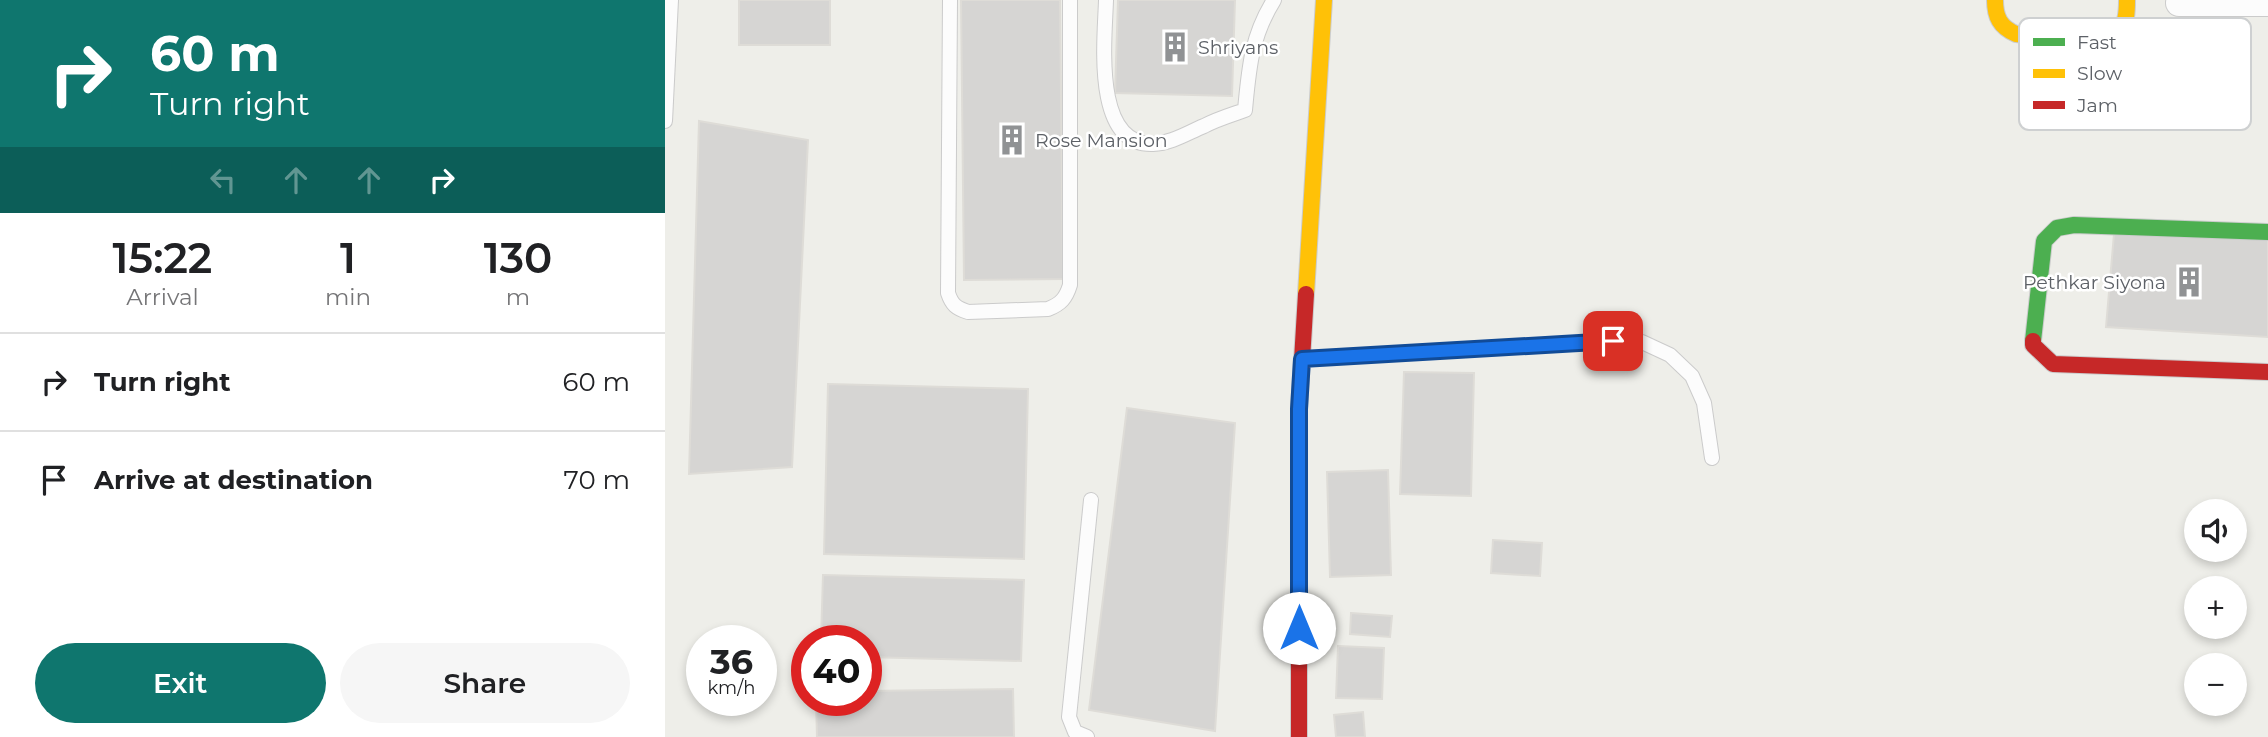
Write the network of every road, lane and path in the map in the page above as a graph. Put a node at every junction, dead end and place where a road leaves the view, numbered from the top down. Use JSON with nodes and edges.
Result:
{"nodes":[{"id":1,"x":671,"y":0,"type":"edge"},
{"id":2,"x":950,"y":0,"type":"edge"},
{"id":3,"x":1070,"y":0,"type":"edge"},
{"id":4,"x":1106,"y":0,"type":"edge"},
{"id":5,"x":1275,"y":0,"type":"edge"},
{"id":6,"x":1324,"y":0,"type":"edge"},
{"id":7,"x":1996,"y":0,"type":"edge"},
{"id":8,"x":2127,"y":0,"type":"edge"},
{"id":9,"x":2179,"y":3,"type":"dead end"},
{"id":10,"x":2268,"y":3,"type":"edge"},
{"id":11,"x":2126,"y":18,"type":"edge"},
{"id":12,"x":2019,"y":34,"type":"edge"},
{"id":13,"x":665,"y":121,"type":"edge"},
{"id":14,"x":2268,"y":232,"type":"edge"},
{"id":15,"x":1302,"y":359,"type":"junction"},
{"id":16,"x":2268,"y":372,"type":"edge"},
{"id":17,"x":1712,"y":458,"type":"dead end"},
{"id":18,"x":1091,"y":500,"type":"dead end"},
{"id":19,"x":1087,"y":737,"type":"edge"},
{"id":20,"x":1299,"y":737,"type":"edge"}],
"edges":[{"from":1,"to":13,"type":"lane"},
{"from":2,"to":3,"type":"lane"},
{"from":4,"to":5,"type":"lane"},
{"from":6,"to":15,"type":"street"},
{"from":7,"to":12,"type":"street"},
{"from":8,"to":11,"type":"street"},
{"from":9,"to":10,"type":"street"},
{"from":14,"to":16,"type":"street"},
{"from":15,"to":17,"type":"lane"},
{"from":15,"to":20,"type":"street"},
{"from":18,"to":19,"type":"lane"}]}
